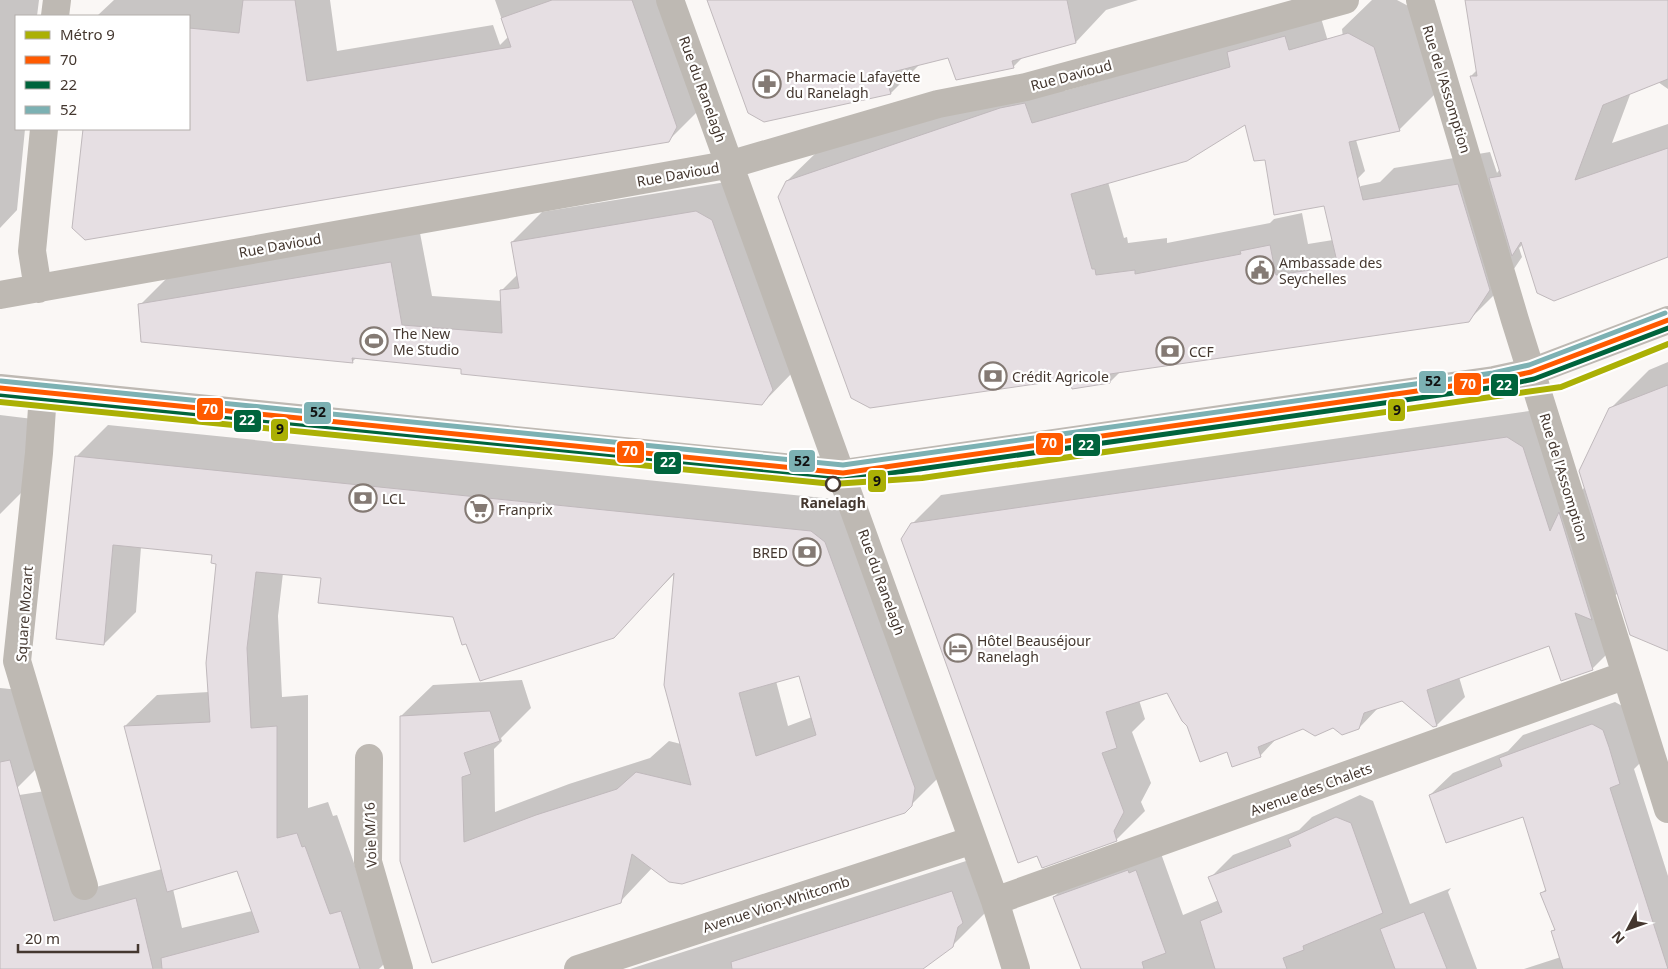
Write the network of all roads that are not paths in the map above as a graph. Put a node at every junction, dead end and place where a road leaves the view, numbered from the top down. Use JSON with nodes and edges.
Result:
{"nodes":[{"id":1,"x":57,"y":0,"type":"edge"},
{"id":2,"x":670,"y":0,"type":"edge"},
{"id":3,"x":1345,"y":0,"type":"edge"},
{"id":4,"x":1420,"y":0,"type":"edge"},
{"id":5,"x":55,"y":15,"type":"edge"},
{"id":6,"x":44,"y":130,"type":"edge"},
{"id":7,"x":732,"y":164,"type":"junction"},
{"id":8,"x":38,"y":289,"type":"junction"},
{"id":9,"x":0,"y":295,"type":"edge"},
{"id":10,"x":1668,"y":320,"type":"edge"},
{"id":11,"x":1531,"y":372,"type":"junction"},
{"id":12,"x":0,"y":388,"type":"edge"},
{"id":13,"x":43,"y":393,"type":"junction"},
{"id":14,"x":843,"y":473,"type":"junction"},
{"id":15,"x":1626,"y":675,"type":"junction"},
{"id":16,"x":369,"y":758,"type":"dead end"},
{"id":17,"x":1668,"y":809,"type":"edge"},
{"id":18,"x":973,"y":840,"type":"junction"},
{"id":19,"x":84,"y":886,"type":"dead end"},
{"id":20,"x":995,"y":901,"type":"junction"},
{"id":21,"x":1012,"y":967,"type":"edge"},
{"id":22,"x":398,"y":969,"type":"edge"},
{"id":23,"x":578,"y":969,"type":"edge"}],
"edges":[{"from":1,"to":5,"type":"street"},
{"from":2,"to":7,"type":"street","name":"Rue du Ranelagh"},
{"from":3,"to":7,"type":"street","name":"Rue Davioud"},
{"from":4,"to":11,"type":"street","name":"Rue de l'Assomption"},
{"from":6,"to":8,"type":"street"},
{"from":7,"to":8,"type":"street","name":"Rue Davioud"},
{"from":7,"to":14,"type":"street","name":"Rue du Ranelagh"},
{"from":8,"to":9,"type":"street","name":"Rue Davioud"},
{"from":10,"to":11,"type":"street"},
{"from":11,"to":14,"type":"street"},
{"from":11,"to":15,"type":"street","name":"Rue de l'Assomption"},
{"from":12,"to":13,"type":"street"},
{"from":13,"to":14,"type":"street"},
{"from":13,"to":19,"type":"street","name":"Square Mozart"},
{"from":14,"to":18,"type":"street","name":"Rue du Ranelagh"},
{"from":15,"to":17,"type":"street","name":"Rue de l'Assomption"},
{"from":15,"to":20,"type":"street","name":"Avenue des Chalets"},
{"from":16,"to":22,"type":"street","name":"Voie M/16"},
{"from":18,"to":20,"type":"street","name":"Rue du Ranelagh"},
{"from":18,"to":23,"type":"street","name":"Avenue Vion-Whitcomb"},
{"from":20,"to":21,"type":"street","name":"Rue du Ranelagh"}]}
